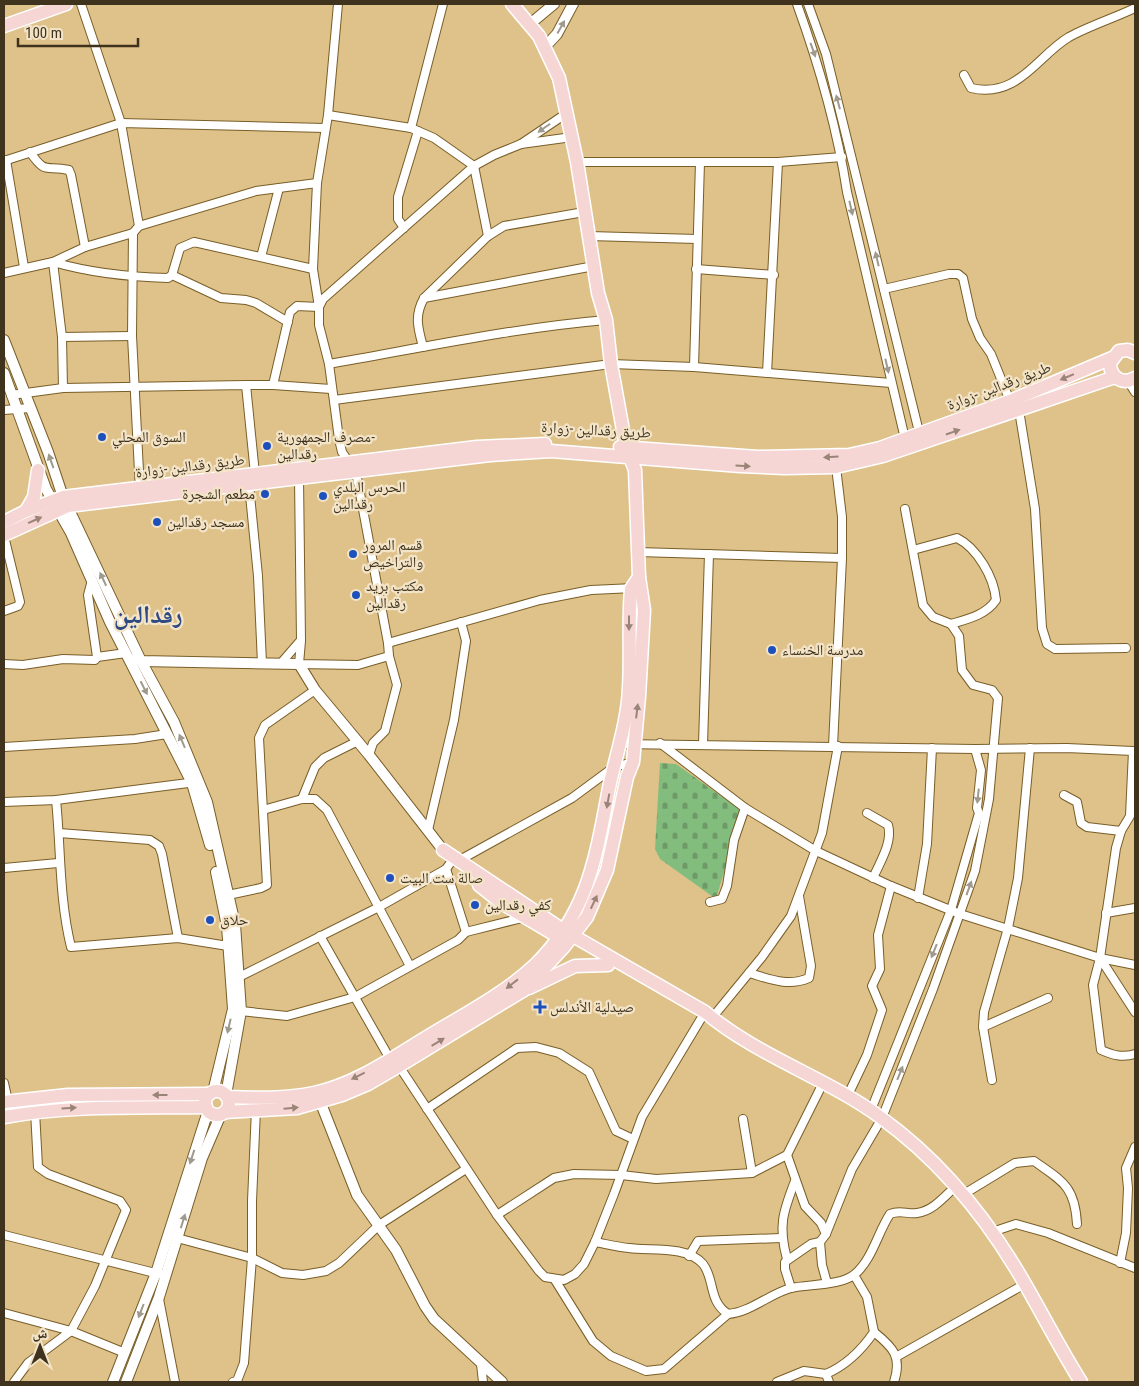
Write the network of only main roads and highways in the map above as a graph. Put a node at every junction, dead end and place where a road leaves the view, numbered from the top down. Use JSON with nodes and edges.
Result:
{"nodes":[{"id":1,"x":66,"y":4,"type":"edge"},
{"id":2,"x":512,"y":4,"type":"edge"},
{"id":3,"x":4,"y":26,"type":"edge"},
{"id":4,"x":1135,"y":353,"type":"edge"},
{"id":5,"x":1112,"y":358,"type":"junction"},
{"id":6,"x":1115,"y":376,"type":"junction"},
{"id":7,"x":1133,"y":383,"type":"edge"},
{"id":8,"x":1014,"y":406,"type":"junction"},
{"id":9,"x":906,"y":443,"type":"junction"},
{"id":10,"x":628,"y":452,"type":"junction"},
{"id":11,"x":353,"y":468,"type":"junction"},
{"id":12,"x":38,"y":470,"type":"road end"},
{"id":13,"x":252,"y":480,"type":"junction"},
{"id":14,"x":60,"y":504,"type":"junction"},
{"id":15,"x":24,"y":512,"type":"junction"},
{"id":16,"x":4,"y":515,"type":"edge"},
{"id":17,"x":4,"y":522,"type":"edge"},
{"id":18,"x":4,"y":535,"type":"edge"},
{"id":19,"x":637,"y":584,"type":"junction"},
{"id":20,"x":443,"y":850,"type":"road end"},
{"id":21,"x":452,"y":864,"type":"junction"},
{"id":22,"x":540,"y":926,"type":"junction"},
{"id":23,"x":566,"y":936,"type":"junction"},
{"id":24,"x":548,"y":950,"type":"junction"},
{"id":25,"x":608,"y":965,"type":"junction"},
{"id":26,"x":524,"y":990,"type":"junction"},
{"id":27,"x":706,"y":1017,"type":"junction"},
{"id":28,"x":394,"y":1063,"type":"junction"},
{"id":29,"x":211,"y":1093,"type":"junction"},
{"id":30,"x":226,"y":1096,"type":"junction"},
{"id":31,"x":318,"y":1097,"type":"junction"},
{"id":32,"x":6,"y":1101,"type":"edge"},
{"id":33,"x":215,"y":1111,"type":"junction"},
{"id":34,"x":4,"y":1117,"type":"edge"},
{"id":35,"x":1081,"y":1382,"type":"edge"}],
"edges":[{"from":1,"to":3,"type":"main road"},
{"from":2,"to":10,"type":"main road"},
{"from":4,"to":5,"type":"main road","name":"طريق رقدالين -زوارة"},
{"from":5,"to":6,"type":"main road"},
{"from":5,"to":8,"type":"main road","name":"طريق رقدالين -زوارة","one_way":true},
{"from":6,"to":7,"type":"main road"},
{"from":6,"to":8,"type":"main road","name":"طريق رقدالين -زوارة"},
{"from":8,"to":9,"type":"main road","name":"طريق رقدالين -زوارة"},
{"from":9,"to":10,"type":"main road","name":"طريق رقدالين -زوارة","one_way":true},
{"from":10,"to":9,"type":"main road","name":"طريق رقدالين -زوارة","one_way":true},
{"from":10,"to":11,"type":"main road","name":"طريق رقدالين -زوارة"},
{"from":10,"to":19,"type":"main road"},
{"from":11,"to":13,"type":"main road","name":"طريق رقدالين -زوارة"},
{"from":11,"to":13,"type":"main road","name":"طريق رقدالين -زوارة"},
{"from":12,"to":15,"type":"main road"},
{"from":13,"to":14,"type":"main road","name":"طريق رقدالين -زوارة"},
{"from":14,"to":15,"type":"main road"},
{"from":18,"to":14,"type":"main road","one_way":true},
{"from":15,"to":16,"type":"main road"},
{"from":15,"to":17,"type":"main road"},
{"from":19,"to":23,"type":"main road","one_way":true},
{"from":23,"to":19,"type":"main road","one_way":true},
{"from":20,"to":21,"type":"main road"},
{"from":21,"to":22,"type":"main road"},
{"from":21,"to":23,"type":"main road"},
{"from":22,"to":23,"type":"main road"},
{"from":22,"to":24,"type":"main road"},
{"from":23,"to":24,"type":"main road"},
{"from":23,"to":25,"type":"main road"},
{"from":23,"to":26,"type":"main road"},
{"from":23,"to":27,"type":"main road"},
{"from":24,"to":28,"type":"main road","one_way":true},
{"from":25,"to":26,"type":"main road"},
{"from":25,"to":27,"type":"main road"},
{"from":28,"to":26,"type":"main road","one_way":true},
{"from":27,"to":35,"type":"main road"},
{"from":28,"to":31,"type":"main road"},
{"from":29,"to":30,"type":"main road"},
{"from":29,"to":32,"type":"main road","one_way":true},
{"from":29,"to":33,"type":"main road"},
{"from":30,"to":31,"type":"main road"},
{"from":30,"to":33,"type":"main road"},
{"from":33,"to":31,"type":"main road","one_way":true},
{"from":34,"to":33,"type":"main road","one_way":true}]}
